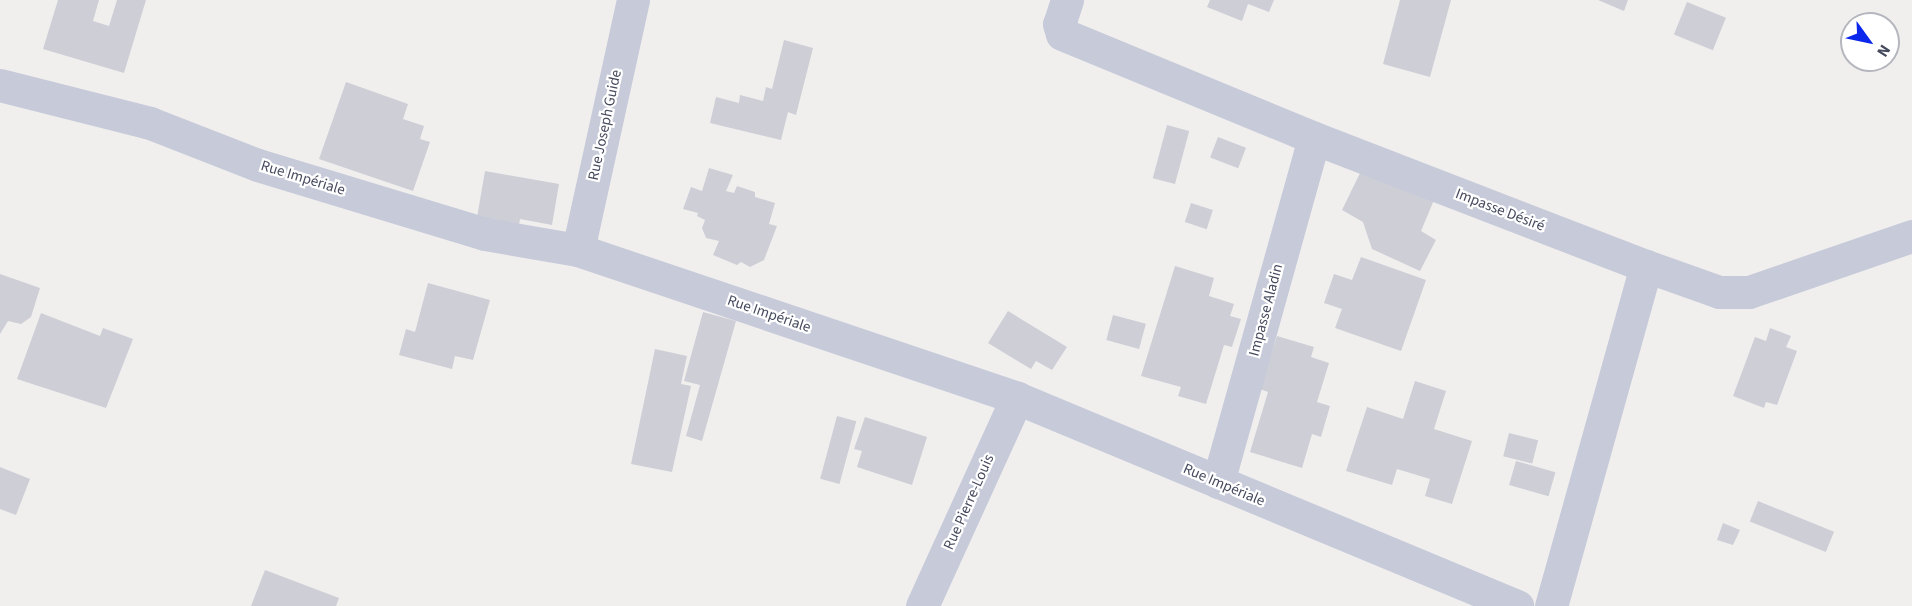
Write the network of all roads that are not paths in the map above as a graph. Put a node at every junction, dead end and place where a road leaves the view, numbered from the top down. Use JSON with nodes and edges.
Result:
{"nodes":[{"id":1,"x":633,"y":0,"type":"edge"},
{"id":2,"x":1067,"y":0,"type":"edge"},
{"id":3,"x":0,"y":85,"type":"edge"},
{"id":4,"x":1314,"y":138,"type":"junction"},
{"id":5,"x":1912,"y":236,"type":"edge"},
{"id":6,"x":578,"y":250,"type":"junction"},
{"id":7,"x":1646,"y":266,"type":"junction"},
{"id":8,"x":1017,"y":398,"type":"junction"},
{"id":9,"x":1218,"y":482,"type":"junction"},
{"id":10,"x":922,"y":606,"type":"edge"},
{"id":11,"x":1517,"y":606,"type":"edge"},
{"id":12,"x":1551,"y":606,"type":"edge"}],
"edges":[{"from":1,"to":6,"type":"street","name":"Rue Joseph Guide"},
{"from":2,"to":4,"type":"street","name":"Impasse Désiré"},
{"from":3,"to":6,"type":"street","name":"Rue Impériale"},
{"from":4,"to":7,"type":"street","name":"Impasse Désiré"},
{"from":4,"to":9,"type":"street","name":"Impasse Aladin"},
{"from":5,"to":7,"type":"street","name":"Impasse Désiré"},
{"from":6,"to":8,"type":"street","name":"Rue Impériale"},
{"from":7,"to":12,"type":"street"},
{"from":8,"to":9,"type":"street","name":"Rue Impériale"},
{"from":8,"to":10,"type":"street","name":"Rue Pierre-Louis"},
{"from":9,"to":11,"type":"street","name":"Rue Impériale"}]}
